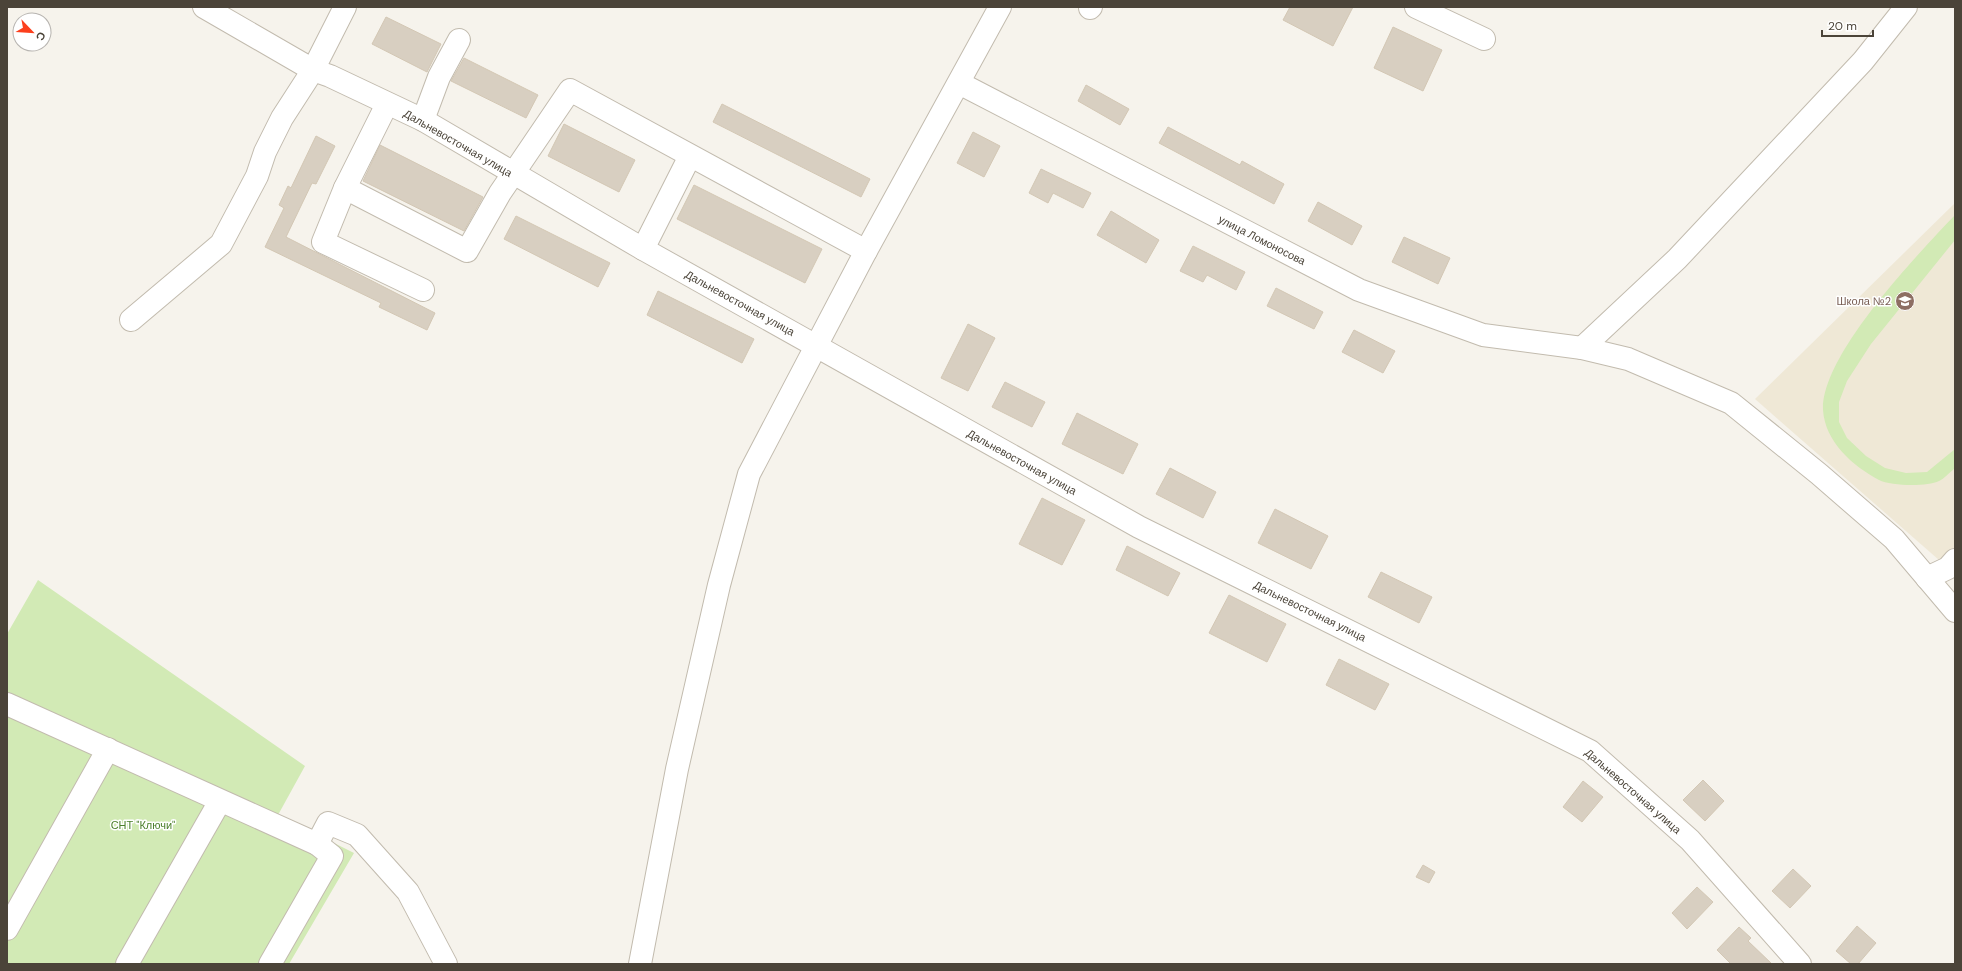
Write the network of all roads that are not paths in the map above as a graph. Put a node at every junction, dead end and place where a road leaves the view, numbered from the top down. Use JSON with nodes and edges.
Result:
{"nodes":[{"id":1,"x":204,"y":7,"type":"edge"},
{"id":2,"x":345,"y":7,"type":"edge"},
{"id":3,"x":1000,"y":7,"type":"edge"},
{"id":4,"x":1416,"y":7,"type":"edge"},
{"id":5,"x":1906,"y":7,"type":"edge"},
{"id":6,"x":1484,"y":39,"type":"dead end"},
{"id":7,"x":459,"y":40,"type":"dead end"},
{"id":8,"x":313,"y":70,"type":"junction"},
{"id":9,"x":959,"y":83,"type":"junction"},
{"id":10,"x":387,"y":104,"type":"junction"},
{"id":11,"x":423,"y":120,"type":"junction"},
{"id":12,"x":690,"y":156,"type":"junction"},
{"id":13,"x":513,"y":174,"type":"junction"},
{"id":14,"x":345,"y":188,"type":"junction"},
{"id":15,"x":643,"y":249,"type":"junction"},
{"id":16,"x":866,"y":251,"type":"junction"},
{"id":17,"x":423,"y":290,"type":"dead end"},
{"id":18,"x":131,"y":320,"type":"dead end"},
{"id":19,"x":816,"y":346,"type":"junction"},
{"id":20,"x":1582,"y":348,"type":"junction"},
{"id":21,"x":1955,"y":560,"type":"edge"},
{"id":22,"x":1927,"y":578,"type":"junction"},
{"id":23,"x":1955,"y":611,"type":"edge"},
{"id":24,"x":7,"y":704,"type":"edge"},
{"id":25,"x":108,"y":750,"type":"junction"},
{"id":26,"x":220,"y":801,"type":"junction"},
{"id":27,"x":317,"y":844,"type":"junction"},
{"id":28,"x":7,"y":929,"type":"edge"},
{"id":29,"x":127,"y":964,"type":"edge"},
{"id":30,"x":270,"y":964,"type":"edge"},
{"id":31,"x":446,"y":964,"type":"edge"},
{"id":32,"x":640,"y":964,"type":"edge"},
{"id":33,"x":1800,"y":964,"type":"edge"}],
"edges":[{"from":1,"to":8,"type":"street","name":"Дальневосточная улица"},
{"from":2,"to":8,"type":"street"},
{"from":3,"to":9,"type":"street"},
{"from":4,"to":6,"type":"street"},
{"from":5,"to":20,"type":"street"},
{"from":7,"to":11,"type":"street"},
{"from":8,"to":10,"type":"street","name":"Дальневосточная улица"},
{"from":8,"to":18,"type":"street"},
{"from":9,"to":16,"type":"street"},
{"from":9,"to":20,"type":"street","name":"улица Ломоносова"},
{"from":10,"to":11,"type":"street","name":"Дальневосточная улица"},
{"from":10,"to":14,"type":"street"},
{"from":11,"to":13,"type":"street","name":"Дальневосточная улица"},
{"from":12,"to":13,"type":"street"},
{"from":12,"to":15,"type":"street"},
{"from":12,"to":16,"type":"street"},
{"from":13,"to":14,"type":"street"},
{"from":13,"to":15,"type":"street","name":"Дальневосточная улица"},
{"from":14,"to":17,"type":"street"},
{"from":15,"to":19,"type":"street","name":"Дальневосточная улица"},
{"from":16,"to":19,"type":"street"},
{"from":19,"to":32,"type":"street"},
{"from":19,"to":33,"type":"street","name":"Дальневосточная улица"},
{"from":20,"to":22,"type":"street","name":"улица Ломоносова"},
{"from":21,"to":22,"type":"street"},
{"from":22,"to":23,"type":"street","name":"улица Ломоносова"},
{"from":24,"to":25,"type":"street"},
{"from":25,"to":26,"type":"street"},
{"from":25,"to":28,"type":"street"},
{"from":26,"to":27,"type":"street"},
{"from":26,"to":29,"type":"street"},
{"from":27,"to":30,"type":"street"},
{"from":27,"to":31,"type":"street"}]}
